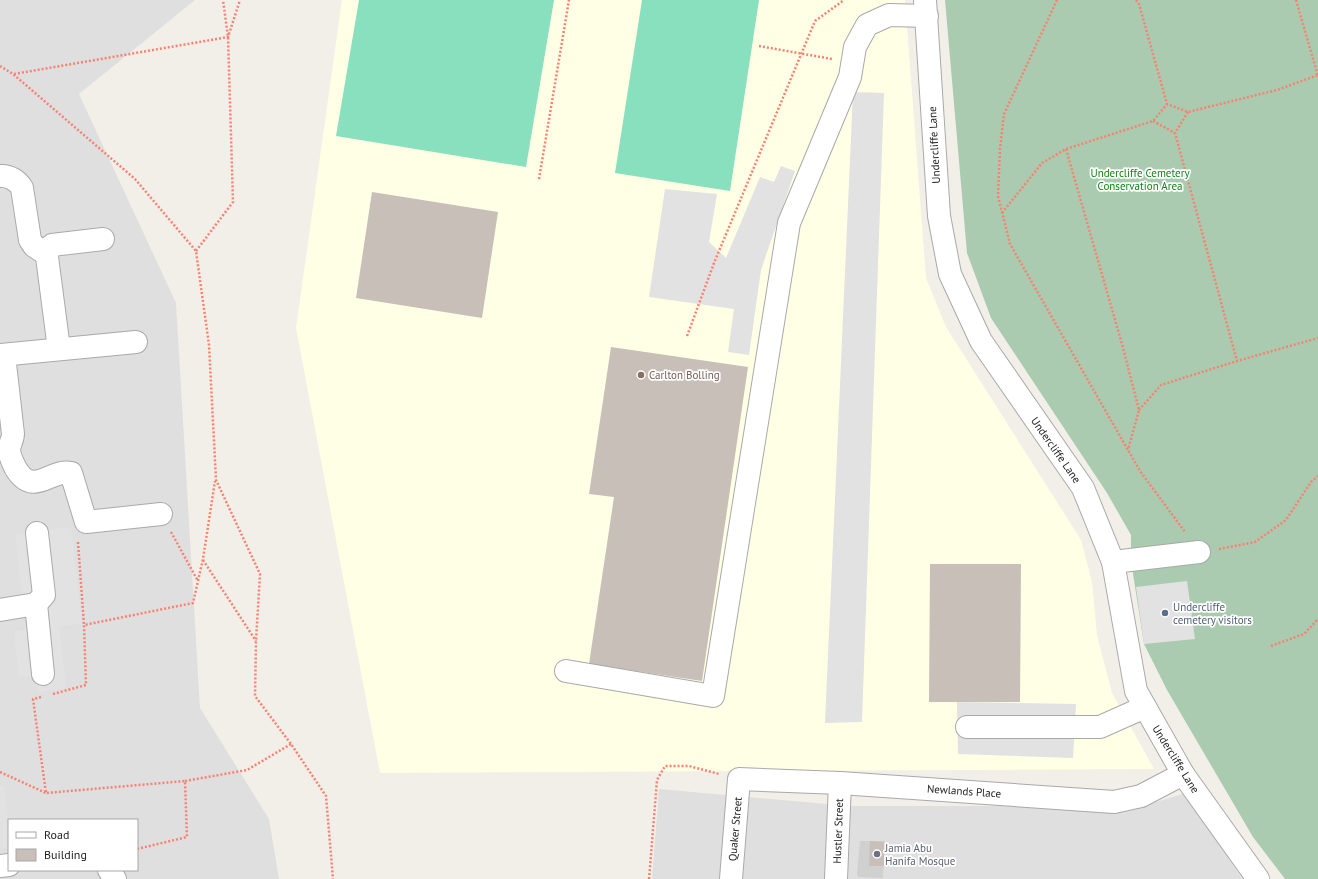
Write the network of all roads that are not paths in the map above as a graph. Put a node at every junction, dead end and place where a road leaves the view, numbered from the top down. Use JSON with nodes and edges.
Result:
{"nodes":[{"id":1,"x":926,"y":8,"type":"edge"},
{"id":2,"x":0,"y":176,"type":"edge"},
{"id":3,"x":103,"y":239,"type":"dead end"},
{"id":4,"x":48,"y":249,"type":"junction"},
{"id":5,"x":136,"y":342,"type":"dead end"},
{"id":6,"x":59,"y":349,"type":"junction"},
{"id":7,"x":2,"y":355,"type":"edge"},
{"id":8,"x":161,"y":514,"type":"road end"},
{"id":9,"x":38,"y":533,"type":"dead end"},
{"id":10,"x":1199,"y":552,"type":"road end"},
{"id":11,"x":1113,"y":562,"type":"junction"},
{"id":12,"x":36,"y":604,"type":"junction"},
{"id":13,"x":0,"y":610,"type":"edge"},
{"id":14,"x":566,"y":671,"type":"dead end"},
{"id":15,"x":43,"y":674,"type":"dead end"},
{"id":16,"x":1145,"y":707,"type":"junction"},
{"id":17,"x":967,"y":727,"type":"dead end"},
{"id":18,"x":1183,"y":774,"type":"junction"},
{"id":19,"x":739,"y":779,"type":"joint"},
{"id":20,"x":840,"y":783,"type":"junction"},
{"id":21,"x":110,"y":871,"type":"edge"},
{"id":22,"x":116,"y":879,"type":"edge"},
{"id":23,"x":731,"y":879,"type":"edge"},
{"id":24,"x":836,"y":879,"type":"edge"},
{"id":25,"x":1258,"y":879,"type":"edge"}],
"edges":[{"from":1,"to":11,"type":"street","name":"Undercliffe Lane"},
{"from":1,"to":14,"type":"street"},
{"from":2,"to":4,"type":"street"},
{"from":3,"to":4,"type":"street"},
{"from":4,"to":6,"type":"street"},
{"from":5,"to":6,"type":"street"},
{"from":6,"to":7,"type":"street"},
{"from":7,"to":8,"type":"street"},
{"from":9,"to":12,"type":"street"},
{"from":10,"to":11,"type":"street"},
{"from":11,"to":16,"type":"street","name":"Undercliffe Lane"},
{"from":12,"to":13,"type":"street"},
{"from":12,"to":15,"type":"street"},
{"from":16,"to":17,"type":"street"},
{"from":16,"to":18,"type":"street","name":"Undercliffe Lane"},
{"from":18,"to":20,"type":"street","name":"Newlands Place"},
{"from":18,"to":25,"type":"street","name":"Undercliffe Lane"},
{"from":19,"to":20,"type":"street","name":"Newlands Place"},
{"from":19,"to":23,"type":"street","name":"Quaker Street"},
{"from":20,"to":24,"type":"street","name":"Hustler Street"},
{"from":21,"to":22,"type":"street"}]}
